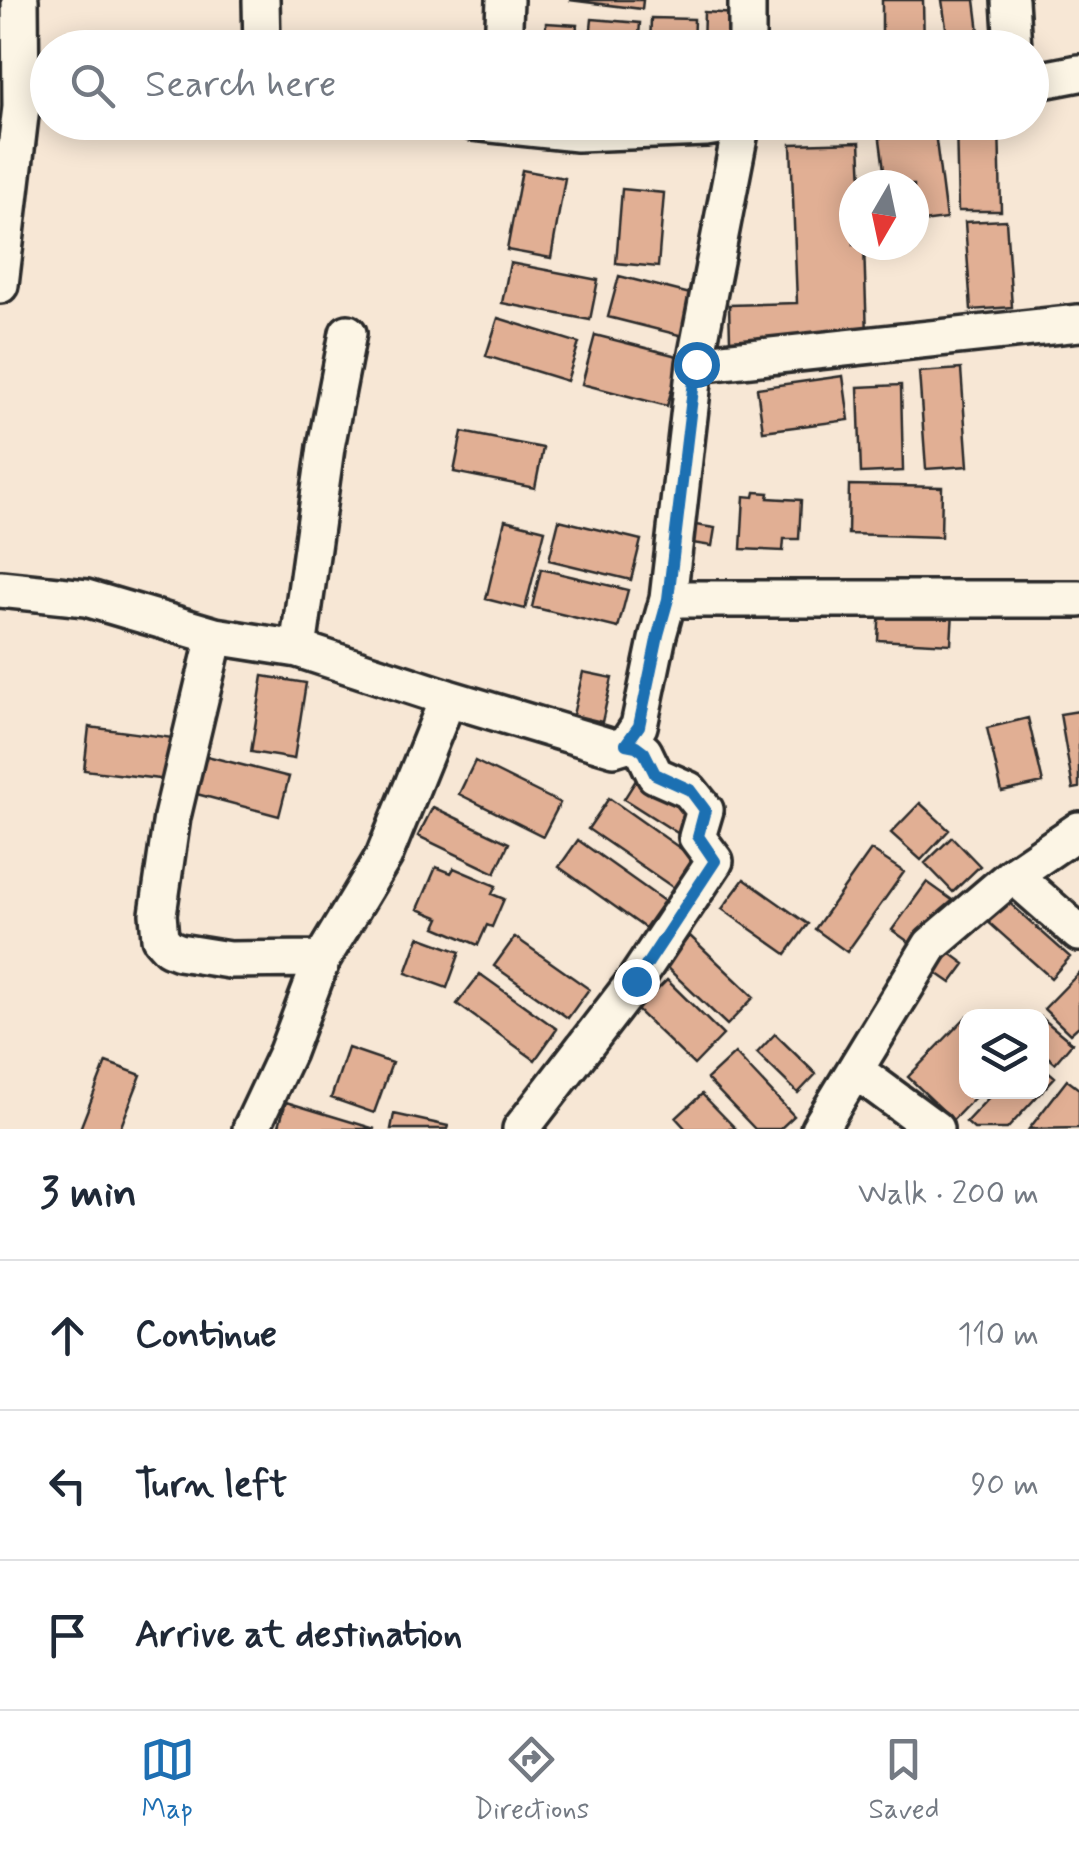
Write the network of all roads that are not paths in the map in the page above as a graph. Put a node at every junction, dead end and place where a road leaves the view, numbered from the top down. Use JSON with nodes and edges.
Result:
{"nodes":[{"id":1,"x":20,"y":0,"type":"edge"},
{"id":2,"x":261,"y":0,"type":"edge"},
{"id":3,"x":506,"y":0,"type":"edge"},
{"id":4,"x":748,"y":0,"type":"edge"},
{"id":5,"x":1010,"y":0,"type":"edge"},
{"id":6,"x":262,"y":30,"type":"edge"},
{"id":7,"x":505,"y":30,"type":"edge"},
{"id":8,"x":747,"y":30,"type":"edge"},
{"id":9,"x":1011,"y":30,"type":"edge"},
{"id":10,"x":1079,"y":73,"type":"edge"},
{"id":11,"x":30,"y":76,"type":"edge"},
{"id":12,"x":1049,"y":79,"type":"edge"},
{"id":13,"x":30,"y":128,"type":"edge"},
{"id":14,"x":739,"y":140,"type":"edge"},
{"id":15,"x":0,"y":285,"type":"edge"},
{"id":16,"x":1079,"y":323,"type":"edge"},
{"id":17,"x":348,"y":333,"type":"dead end"},
{"id":18,"x":696,"y":364,"type":"junction"},
{"id":19,"x":0,"y":589,"type":"edge"},
{"id":20,"x":668,"y":599,"type":"junction"},
{"id":21,"x":1079,"y":599,"type":"edge"},
{"id":22,"x":215,"y":636,"type":"junction"},
{"id":23,"x":298,"y":649,"type":"junction"},
{"id":24,"x":448,"y":698,"type":"junction"},
{"id":25,"x":626,"y":744,"type":"junction"},
{"id":26,"x":1079,"y":830,"type":"edge"},
{"id":27,"x":1013,"y":875,"type":"junction"},
{"id":28,"x":1079,"y":933,"type":"edge"},
{"id":29,"x":322,"y":959,"type":"junction"},
{"id":30,"x":855,"y":1070,"type":"junction"},
{"id":31,"x":251,"y":1129,"type":"edge"},
{"id":32,"x":521,"y":1129,"type":"edge"},
{"id":33,"x":819,"y":1129,"type":"edge"},
{"id":34,"x":934,"y":1129,"type":"edge"}],
"edges":[{"from":1,"to":11,"type":"street"},
{"from":2,"to":6,"type":"street"},
{"from":3,"to":7,"type":"street"},
{"from":4,"to":8,"type":"street"},
{"from":5,"to":9,"type":"street"},
{"from":10,"to":12,"type":"street"},
{"from":13,"to":15,"type":"street"},
{"from":14,"to":18,"type":"street"},
{"from":16,"to":18,"type":"street"},
{"from":17,"to":23,"type":"street"},
{"from":18,"to":20,"type":"street"},
{"from":19,"to":22,"type":"street"},
{"from":20,"to":21,"type":"street"},
{"from":20,"to":25,"type":"street"},
{"from":22,"to":23,"type":"street"},
{"from":22,"to":29,"type":"street"},
{"from":23,"to":24,"type":"street"},
{"from":24,"to":25,"type":"street"},
{"from":24,"to":29,"type":"street"},
{"from":25,"to":32,"type":"street"},
{"from":26,"to":27,"type":"street"},
{"from":27,"to":28,"type":"street"},
{"from":27,"to":30,"type":"street"},
{"from":29,"to":31,"type":"street"},
{"from":30,"to":33,"type":"street"},
{"from":30,"to":34,"type":"street"}]}
